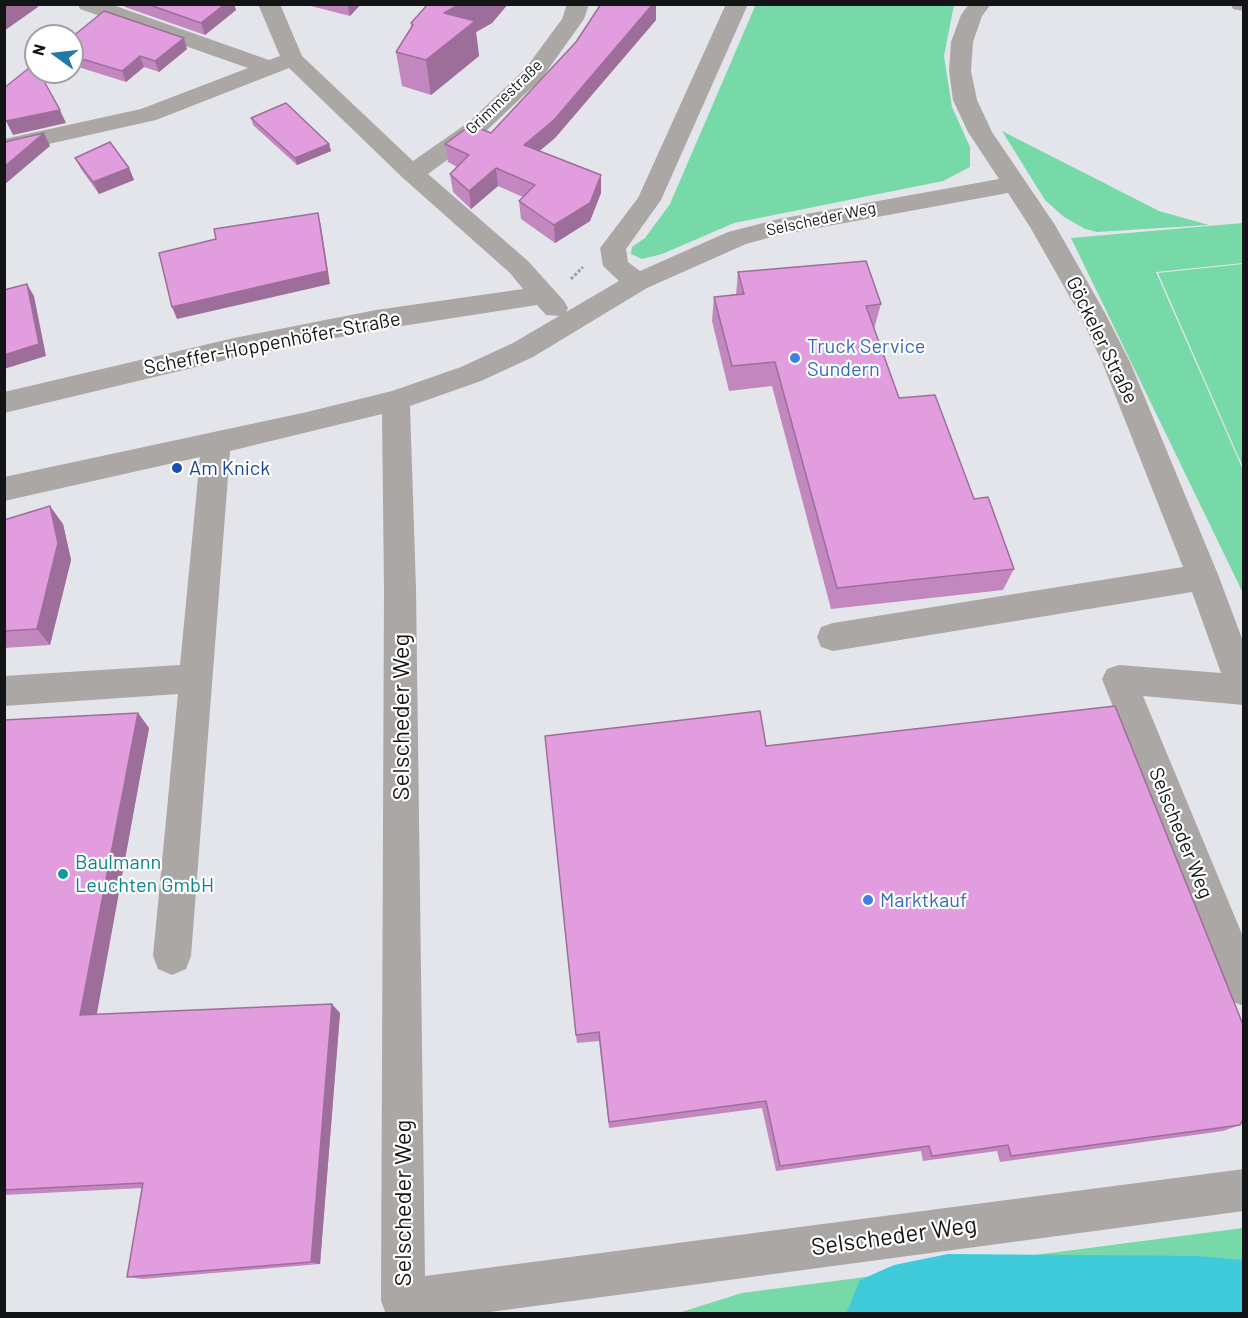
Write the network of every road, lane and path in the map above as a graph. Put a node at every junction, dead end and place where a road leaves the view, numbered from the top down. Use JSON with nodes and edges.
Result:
{"nodes":[{"id":1,"x":88,"y":4,"type":"edge"},
{"id":2,"x":269,"y":4,"type":"edge"},
{"id":3,"x":578,"y":4,"type":"edge"},
{"id":4,"x":737,"y":4,"type":"edge"},
{"id":5,"x":981,"y":4,"type":"edge"},
{"id":6,"x":282,"y":64,"type":"junction"},
{"id":7,"x":4,"y":147,"type":"edge"},
{"id":8,"x":412,"y":173,"type":"junction"},
{"id":9,"x":1013,"y":184,"type":"junction"},
{"id":10,"x":638,"y":282,"type":"junction"},
{"id":11,"x":543,"y":295,"type":"junction"},
{"id":12,"x":570,"y":324,"type":"junction"},
{"id":13,"x":396,"y":400,"type":"junction"},
{"id":14,"x":4,"y":404,"type":"edge"},
{"id":15,"x":216,"y":442,"type":"junction"},
{"id":16,"x":4,"y":489,"type":"edge"},
{"id":17,"x":1203,"y":577,"type":"junction"},
{"id":18,"x":834,"y":637,"type":"dead end"},
{"id":19,"x":195,"y":678,"type":"junction"},
{"id":20,"x":1119,"y":679,"type":"joint"},
{"id":21,"x":4,"y":691,"type":"edge"},
{"id":22,"x":1243,"y":691,"type":"edge"},
{"id":23,"x":172,"y":956,"type":"dead end"},
{"id":24,"x":1244,"y":987,"type":"edge"},
{"id":25,"x":1244,"y":1190,"type":"edge"}],
"edges":[{"from":1,"to":6,"type":"street"},
{"from":2,"to":6,"type":"street"},
{"from":3,"to":8,"type":"street","name":"Grimmestraße"},
{"from":4,"to":10,"type":"street"},
{"from":5,"to":9,"type":"street","name":"Göckeler Straße"},
{"from":6,"to":7,"type":"street"},
{"from":6,"to":8,"type":"street"},
{"from":8,"to":11,"type":"street"},
{"from":9,"to":10,"type":"street","name":"Selscheder Weg"},
{"from":9,"to":17,"type":"street","name":"Göckeler Straße"},
{"from":10,"to":12,"type":"street","name":"Selscheder Weg"},
{"from":11,"to":12,"type":"street"},
{"from":11,"to":14,"type":"street","name":"Scheffer-Hoppenhöfer-Straße"},
{"from":12,"to":13,"type":"street","name":"Selscheder Weg"},
{"from":13,"to":15,"type":"street","name":"Selscheder Weg"},
{"from":13,"to":25,"type":"street","name":"Selscheder Weg"},
{"from":15,"to":16,"type":"street","name":"Selscheder Weg"},
{"from":15,"to":19,"type":"street"},
{"from":17,"to":18,"type":"street"},
{"from":17,"to":22,"type":"street","name":"Göckeler Straße"},
{"from":19,"to":21,"type":"street"},
{"from":19,"to":23,"type":"street"},
{"from":20,"to":22,"type":"street","name":"Göckeler Straße"},
{"from":20,"to":24,"type":"street","name":"Selscheder Weg"}]}
